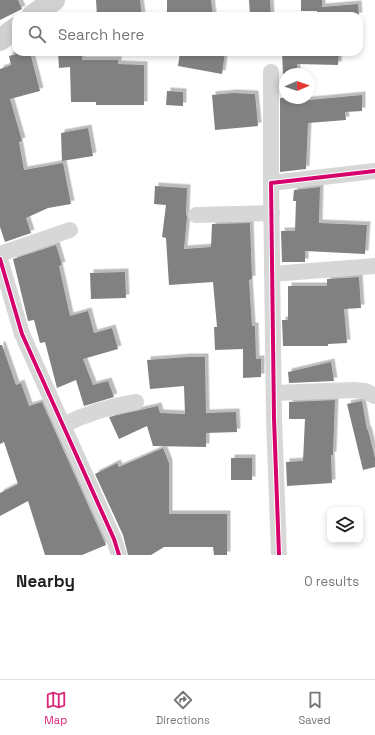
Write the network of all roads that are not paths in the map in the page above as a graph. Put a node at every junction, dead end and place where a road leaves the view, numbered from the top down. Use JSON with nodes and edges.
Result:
{"nodes":[{"id":1,"x":54,"y":0,"type":"edge"},
{"id":2,"x":38,"y":12,"type":"edge"},
{"id":3,"x":12,"y":31,"type":"edge"},
{"id":4,"x":0,"y":40,"type":"edge"},
{"id":5,"x":271,"y":72,"type":"dead end"},
{"id":6,"x":375,"y":171,"type":"edge"},
{"id":7,"x":271,"y":183,"type":"junction"},
{"id":8,"x":272,"y":213,"type":"junction"},
{"id":9,"x":196,"y":215,"type":"dead end"},
{"id":10,"x":70,"y":230,"type":"dead end"},
{"id":11,"x":0,"y":254,"type":"edge"},
{"id":12,"x":0,"y":259,"type":"edge"},
{"id":13,"x":375,"y":266,"type":"edge"},
{"id":14,"x":272,"y":274,"type":"junction"},
{"id":15,"x":274,"y":393,"type":"junction"},
{"id":16,"x":375,"y":396,"type":"edge"},
{"id":17,"x":136,"y":402,"type":"dead end"},
{"id":18,"x":64,"y":425,"type":"junction"},
{"id":19,"x":120,"y":555,"type":"edge"},
{"id":20,"x":279,"y":555,"type":"edge"}],
"edges":[{"from":1,"to":2,"type":"main road"},
{"from":3,"to":4,"type":"main road"},
{"from":5,"to":7,"type":"street"},
{"from":6,"to":7,"type":"street"},
{"from":7,"to":8,"type":"street"},
{"from":8,"to":9,"type":"street"},
{"from":8,"to":14,"type":"street"},
{"from":10,"to":11,"type":"street"},
{"from":12,"to":18,"type":"street"},
{"from":13,"to":14,"type":"street"},
{"from":14,"to":15,"type":"street"},
{"from":15,"to":16,"type":"street"},
{"from":15,"to":20,"type":"street"},
{"from":17,"to":18,"type":"street"},
{"from":18,"to":19,"type":"street"}]}
